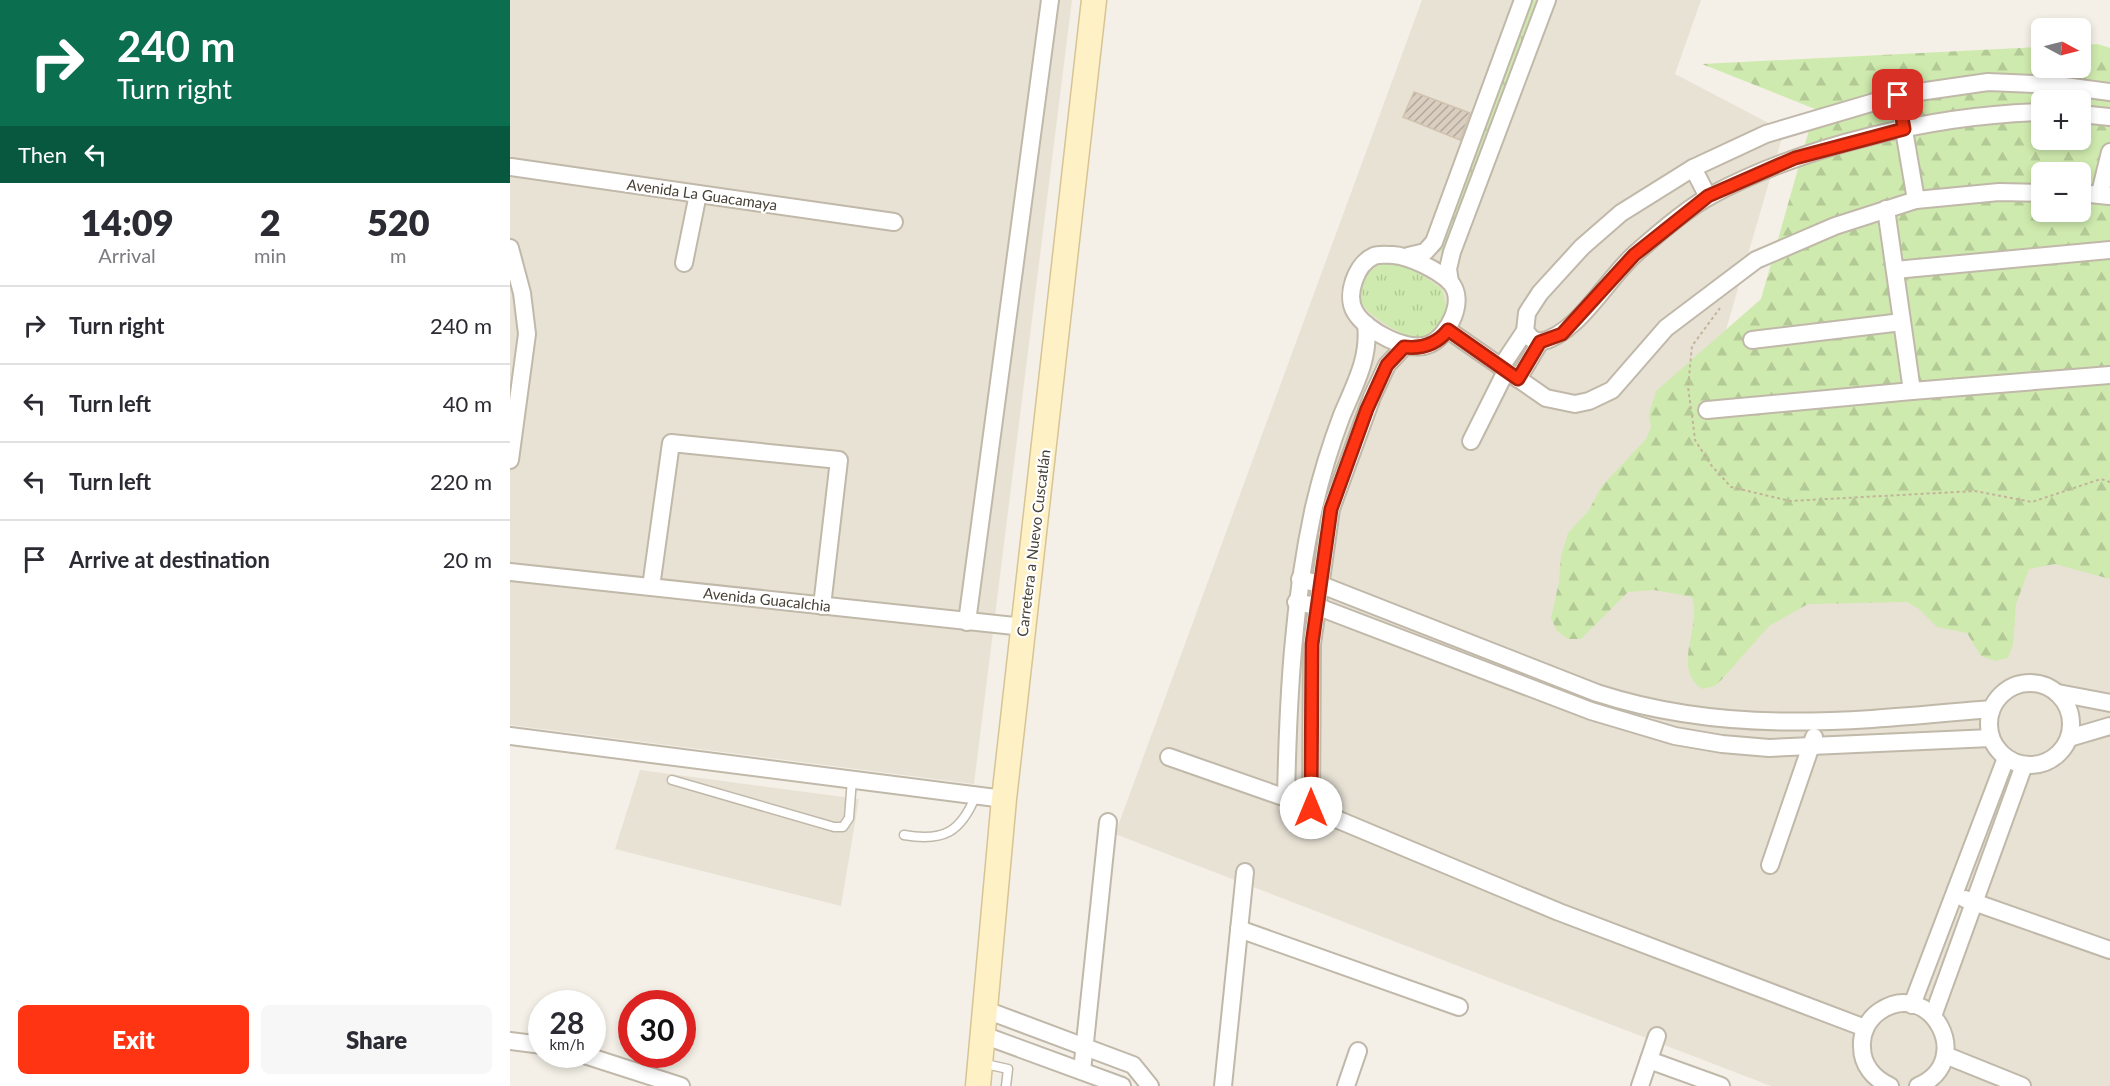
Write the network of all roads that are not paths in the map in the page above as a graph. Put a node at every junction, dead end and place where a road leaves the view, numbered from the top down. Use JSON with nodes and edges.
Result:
{"nodes":[{"id":1,"x":1050,"y":0,"type":"edge"},
{"id":2,"x":1094,"y":0,"type":"edge"},
{"id":3,"x":1523,"y":0,"type":"edge"},
{"id":4,"x":1547,"y":0,"type":"edge"},
{"id":5,"x":2110,"y":92,"type":"edge"},
{"id":6,"x":1898,"y":95,"type":"junction"},
{"id":7,"x":2031,"y":112,"type":"edge"},
{"id":8,"x":2091,"y":115,"type":"edge"},
{"id":9,"x":2110,"y":117,"type":"edge"},
{"id":10,"x":1904,"y":129,"type":"junction"},
{"id":11,"x":2110,"y":152,"type":"edge"},
{"id":12,"x":510,"y":159,"type":"edge"},
{"id":13,"x":1693,"y":168,"type":"junction"},
{"id":14,"x":510,"y":169,"type":"edge"},
{"id":15,"x":2031,"y":193,"type":"edge"},
{"id":16,"x":698,"y":194,"type":"junction"},
{"id":17,"x":2105,"y":195,"type":"edge"},
{"id":18,"x":1708,"y":196,"type":"junction"},
{"id":19,"x":1916,"y":200,"type":"junction"},
{"id":20,"x":1886,"y":209,"type":"junction"},
{"id":21,"x":894,"y":222,"type":"dead end"},
{"id":22,"x":510,"y":248,"type":"edge"},
{"id":23,"x":2110,"y":250,"type":"edge"},
{"id":24,"x":1408,"y":256,"type":"junction"},
{"id":25,"x":684,"y":263,"type":"dead end"},
{"id":26,"x":1895,"y":270,"type":"junction"},
{"id":27,"x":1450,"y":282,"type":"junction"},
{"id":28,"x":1902,"y":322,"type":"junction"},
{"id":29,"x":1366,"y":324,"type":"junction"},
{"id":30,"x":1448,"y":330,"type":"junction"},
{"id":31,"x":1525,"y":331,"type":"junction"},
{"id":32,"x":1752,"y":340,"type":"dead end"},
{"id":33,"x":1540,"y":342,"type":"junction"},
{"id":34,"x":1404,"y":347,"type":"junction"},
{"id":35,"x":1508,"y":372,"type":"junction"},
{"id":36,"x":2110,"y":375,"type":"edge"},
{"id":37,"x":1912,"y":391,"type":"junction"},
{"id":38,"x":1707,"y":410,"type":"dead end"},
{"id":39,"x":1471,"y":441,"type":"dead end"},
{"id":40,"x":510,"y":460,"type":"edge"},
{"id":41,"x":510,"y":572,"type":"edge"},
{"id":42,"x":1300,"y":579,"type":"junction"},
{"id":43,"x":1319,"y":584,"type":"junction"},
{"id":44,"x":651,"y":587,"type":"junction"},
{"id":45,"x":1296,"y":602,"type":"junction"},
{"id":46,"x":822,"y":606,"type":"junction"},
{"id":47,"x":1316,"y":606,"type":"junction"},
{"id":48,"x":967,"y":622,"type":"junction"},
{"id":49,"x":1024,"y":627,"type":"junction"},
{"id":50,"x":2058,"y":693,"type":"junction"},
{"id":51,"x":2110,"y":703,"type":"edge"},
{"id":52,"x":1991,"y":709,"type":"junction"},
{"id":53,"x":1820,"y":722,"type":"junction"},
{"id":54,"x":2110,"y":726,"type":"edge"},
{"id":55,"x":510,"y":736,"type":"edge"},
{"id":56,"x":1991,"y":738,"type":"junction"},
{"id":57,"x":2068,"y":738,"type":"junction"},
{"id":58,"x":1811,"y":745,"type":"junction"},
{"id":59,"x":1169,"y":756,"type":"dead end"},
{"id":60,"x":2006,"y":758,"type":"junction"},
{"id":61,"x":2024,"y":765,"type":"junction"},
{"id":62,"x":852,"y":778,"type":"junction"},
{"id":63,"x":672,"y":780,"type":"dead end"},
{"id":64,"x":976,"y":795,"type":"junction"},
{"id":65,"x":1286,"y":798,"type":"junction"},
{"id":66,"x":1005,"y":799,"type":"junction"},
{"id":67,"x":1311,"y":808,"type":"junction"},
{"id":68,"x":1107,"y":822,"type":"dead end"},
{"id":69,"x":904,"y":835,"type":"dead end"},
{"id":70,"x":1770,"y":865,"type":"dead end"},
{"id":71,"x":1245,"y":872,"type":"dead end"},
{"id":72,"x":1956,"y":895,"type":"junction"},
{"id":73,"x":1976,"y":903,"type":"junction"},
{"id":74,"x":1239,"y":929,"type":"junction"},
{"id":75,"x":2110,"y":950,"type":"edge"},
{"id":76,"x":1912,"y":1005,"type":"junction"},
{"id":77,"x":1459,"y":1007,"type":"dead end"},
{"id":78,"x":986,"y":1010,"type":"junction"},
{"id":79,"x":1933,"y":1016,"type":"junction"},
{"id":80,"x":1865,"y":1029,"type":"junction"},
{"id":81,"x":983,"y":1035,"type":"junction"},
{"id":82,"x":1657,"y":1036,"type":"dead end"},
{"id":83,"x":510,"y":1041,"type":"edge"},
{"id":84,"x":528,"y":1043,"type":"edge"},
{"id":85,"x":1084,"y":1047,"type":"junction"},
{"id":86,"x":1358,"y":1052,"type":"dead end"},
{"id":87,"x":1945,"y":1055,"type":"junction"},
{"id":88,"x":1649,"y":1060,"type":"junction"},
{"id":89,"x":606,"y":1062,"type":"edge"},
{"id":90,"x":1082,"y":1071,"type":"junction"},
{"id":91,"x":979,"y":1074,"type":"edge"},
{"id":92,"x":681,"y":1086,"type":"edge"},
{"id":93,"x":1006,"y":1086,"type":"edge"},
{"id":94,"x":1122,"y":1086,"type":"edge"},
{"id":95,"x":1150,"y":1086,"type":"edge"},
{"id":96,"x":1223,"y":1086,"type":"edge"},
{"id":97,"x":1346,"y":1086,"type":"edge"},
{"id":98,"x":1640,"y":1086,"type":"edge"},
{"id":99,"x":1721,"y":1086,"type":"edge"},
{"id":100,"x":1890,"y":1086,"type":"edge"},
{"id":101,"x":1918,"y":1086,"type":"edge"},
{"id":102,"x":2022,"y":1086,"type":"edge"}],
"edges":[{"from":1,"to":48,"type":"street"},
{"from":2,"to":49,"type":"street","name":"Carretera a Nuevo Cuscatlán"},
{"from":3,"to":24,"type":"street"},
{"from":4,"to":27,"type":"street"},
{"from":5,"to":6,"type":"street"},
{"from":6,"to":10,"type":"street"},
{"from":6,"to":13,"type":"street"},
{"from":7,"to":10,"type":"street"},
{"from":8,"to":9,"type":"street"},
{"from":10,"to":18,"type":"street"},
{"from":10,"to":19,"type":"street"},
{"from":11,"to":17,"type":"street"},
{"from":12,"to":14,"type":"street"},
{"from":13,"to":18,"type":"street"},
{"from":13,"to":31,"type":"street"},
{"from":14,"to":16,"type":"street","name":"Avenida La Guacamaya"},
{"from":15,"to":19,"type":"street"},
{"from":16,"to":21,"type":"street","name":"Avenida La Guacamaya"},
{"from":16,"to":25,"type":"street"},
{"from":18,"to":33,"type":"street"},
{"from":19,"to":20,"type":"street"},
{"from":20,"to":26,"type":"street"},
{"from":20,"to":35,"type":"street"},
{"from":22,"to":40,"type":"street"},
{"from":23,"to":26,"type":"street"},
{"from":24,"to":27,"type":"street"},
{"from":24,"to":29,"type":"street"},
{"from":26,"to":28,"type":"street"},
{"from":27,"to":30,"type":"street"},
{"from":28,"to":32,"type":"street"},
{"from":28,"to":37,"type":"street"},
{"from":29,"to":34,"type":"street"},
{"from":29,"to":42,"type":"street"},
{"from":30,"to":34,"type":"street"},
{"from":30,"to":35,"type":"street"},
{"from":31,"to":33,"type":"street"},
{"from":31,"to":35,"type":"street"},
{"from":33,"to":35,"type":"street"},
{"from":34,"to":43,"type":"street"},
{"from":35,"to":39,"type":"street"},
{"from":36,"to":37,"type":"street"},
{"from":37,"to":38,"type":"street"},
{"from":41,"to":44,"type":"street","name":"Avenida Guacalchia"},
{"from":42,"to":43,"type":"street"},
{"from":42,"to":45,"type":"street"},
{"from":43,"to":47,"type":"street"},
{"from":43,"to":53,"type":"street"},
{"from":44,"to":46,"type":"street","name":"Avenida Guacalchia"},
{"from":44,"to":46,"type":"street"},
{"from":45,"to":47,"type":"street"},
{"from":45,"to":65,"type":"street"},
{"from":46,"to":48,"type":"street","name":"Avenida Guacalchia"},
{"from":47,"to":58,"type":"street"},
{"from":47,"to":67,"type":"street"},
{"from":48,"to":49,"type":"street","name":"Avenida Guacalchia"},
{"from":49,"to":66,"type":"street","name":"Carretera a Nuevo Cuscatlán"},
{"from":50,"to":51,"type":"street"},
{"from":50,"to":52,"type":"street"},
{"from":50,"to":57,"type":"street"},
{"from":52,"to":53,"type":"street"},
{"from":52,"to":56,"type":"street"},
{"from":53,"to":58,"type":"street"},
{"from":54,"to":57,"type":"street"},
{"from":55,"to":62,"type":"street"},
{"from":56,"to":58,"type":"street"},
{"from":56,"to":60,"type":"street"},
{"from":57,"to":61,"type":"street"},
{"from":58,"to":70,"type":"street"},
{"from":59,"to":65,"type":"street"},
{"from":60,"to":61,"type":"street"},
{"from":60,"to":72,"type":"street"},
{"from":61,"to":73,"type":"street"},
{"from":62,"to":63,"type":"lane"},
{"from":62,"to":64,"type":"street"},
{"from":64,"to":66,"type":"street"},
{"from":64,"to":69,"type":"lane"},
{"from":65,"to":67,"type":"street"},
{"from":66,"to":78,"type":"street","name":"Carretera a Nuevo Cuscatlán"},
{"from":67,"to":80,"type":"street"},
{"from":68,"to":85,"type":"street"},
{"from":71,"to":74,"type":"street"},
{"from":72,"to":73,"type":"street"},
{"from":72,"to":76,"type":"street"},
{"from":73,"to":75,"type":"street"},
{"from":73,"to":79,"type":"street"},
{"from":74,"to":77,"type":"street"},
{"from":74,"to":96,"type":"street"},
{"from":76,"to":79,"type":"street"},
{"from":76,"to":80,"type":"street"},
{"from":78,"to":81,"type":"street","name":"Carretera a Nuevo Cuscatlán"},
{"from":78,"to":85,"type":"street"},
{"from":79,"to":87,"type":"street"},
{"from":80,"to":100,"type":"street"},
{"from":81,"to":90,"type":"street"},
{"from":81,"to":91,"type":"street","name":"Carretera a Nuevo Cuscatlán"},
{"from":82,"to":88,"type":"street"},
{"from":83,"to":84,"type":"street"},
{"from":85,"to":90,"type":"street"},
{"from":85,"to":95,"type":"street"},
{"from":86,"to":97,"type":"street"},
{"from":87,"to":101,"type":"street"},
{"from":87,"to":102,"type":"street"},
{"from":88,"to":98,"type":"street"},
{"from":88,"to":99,"type":"street"},
{"from":89,"to":92,"type":"street"},
{"from":90,"to":94,"type":"street"},
{"from":91,"to":93,"type":"lane"}]}
